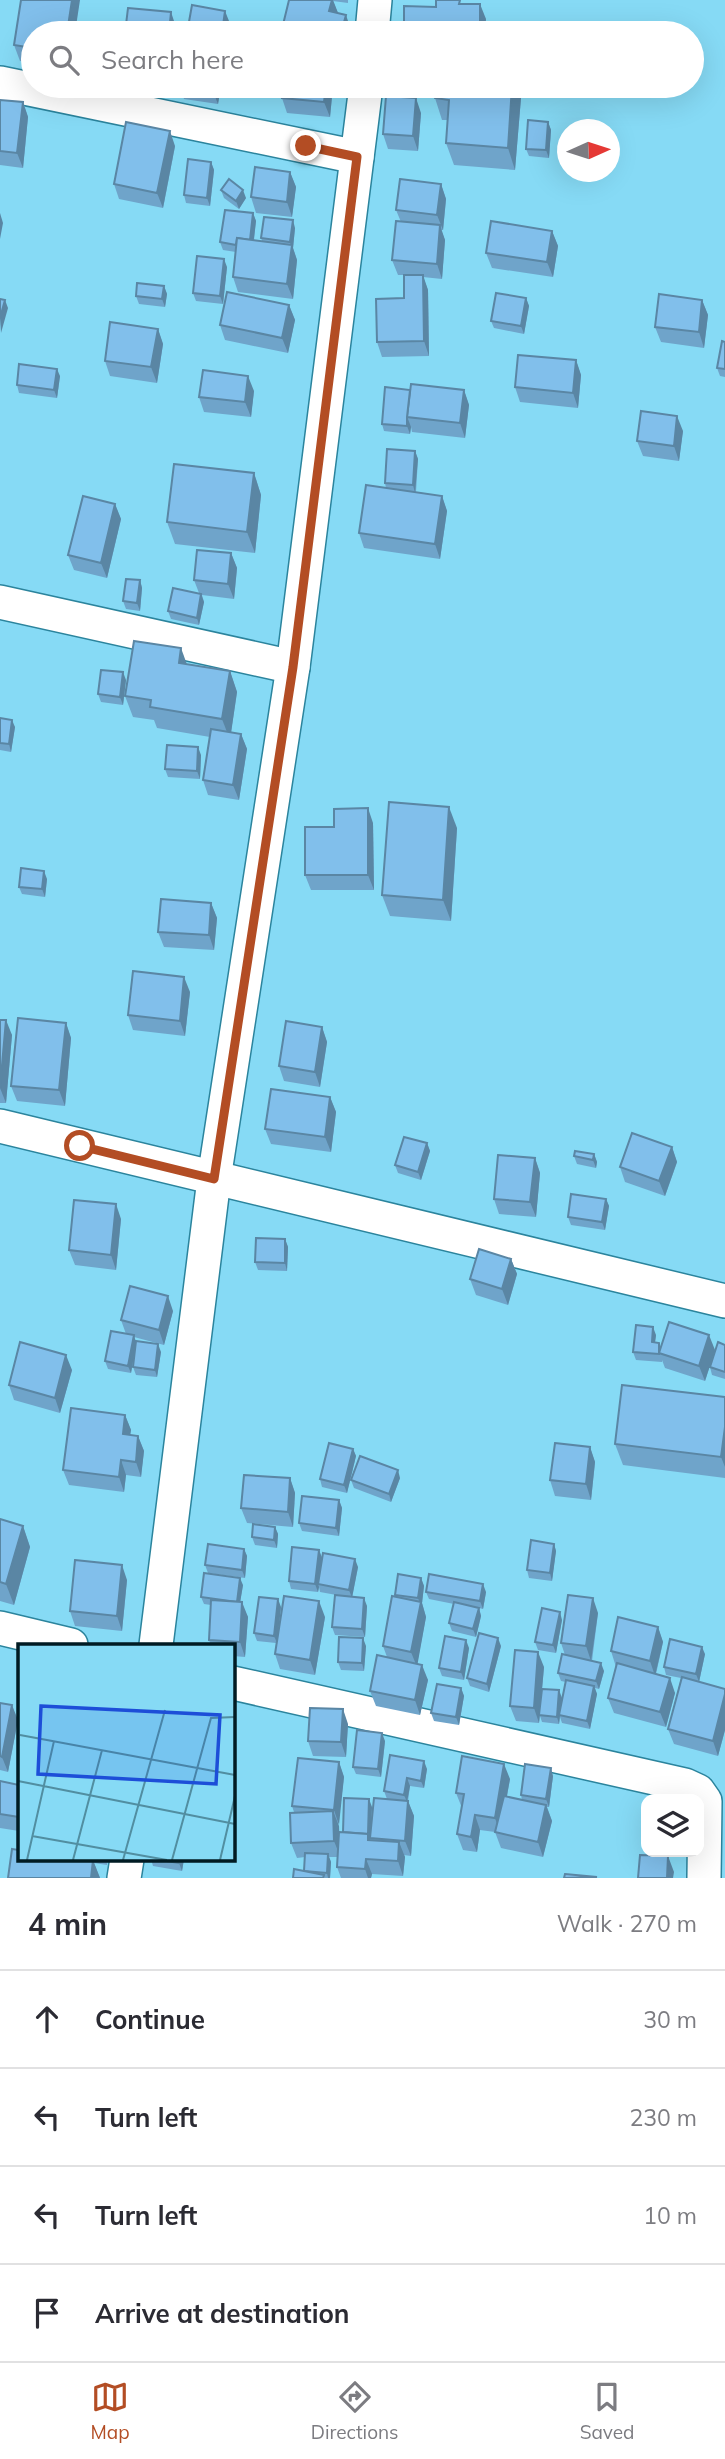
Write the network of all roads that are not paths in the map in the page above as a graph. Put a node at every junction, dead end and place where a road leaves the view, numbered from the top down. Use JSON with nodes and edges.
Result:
{"nodes":[{"id":1,"x":376,"y":0,"type":"edge"},
{"id":2,"x":373,"y":21,"type":"edge"},
{"id":3,"x":0,"y":83,"type":"edge"},
{"id":4,"x":21,"y":87,"type":"edge"},
{"id":5,"x":72,"y":98,"type":"edge"},
{"id":6,"x":364,"y":98,"type":"edge"},
{"id":7,"x":357,"y":157,"type":"junction"},
{"id":8,"x":0,"y":602,"type":"edge"},
{"id":9,"x":293,"y":667,"type":"junction"},
{"id":10,"x":0,"y":1126,"type":"edge"},
{"id":11,"x":214,"y":1179,"type":"junction"},
{"id":12,"x":725,"y":1301,"type":"edge"},
{"id":13,"x":0,"y":1628,"type":"edge"},
{"id":14,"x":67,"y":1644,"type":"edge"},
{"id":15,"x":156,"y":1644,"type":"edge"},
{"id":16,"x":234,"y":1683,"type":"edge"},
{"id":17,"x":127,"y":1860,"type":"edge"},
{"id":18,"x":124,"y":1878,"type":"edge"},
{"id":19,"x":704,"y":1878,"type":"edge"}],
"edges":[{"from":1,"to":2,"type":"street"},
{"from":3,"to":4,"type":"street"},
{"from":5,"to":7,"type":"street"},
{"from":6,"to":7,"type":"street"},
{"from":7,"to":9,"type":"street"},
{"from":8,"to":9,"type":"street"},
{"from":9,"to":11,"type":"street"},
{"from":10,"to":11,"type":"street"},
{"from":11,"to":12,"type":"street"},
{"from":11,"to":15,"type":"street"},
{"from":13,"to":14,"type":"street"},
{"from":16,"to":19,"type":"street"},
{"from":17,"to":18,"type":"street"}]}
